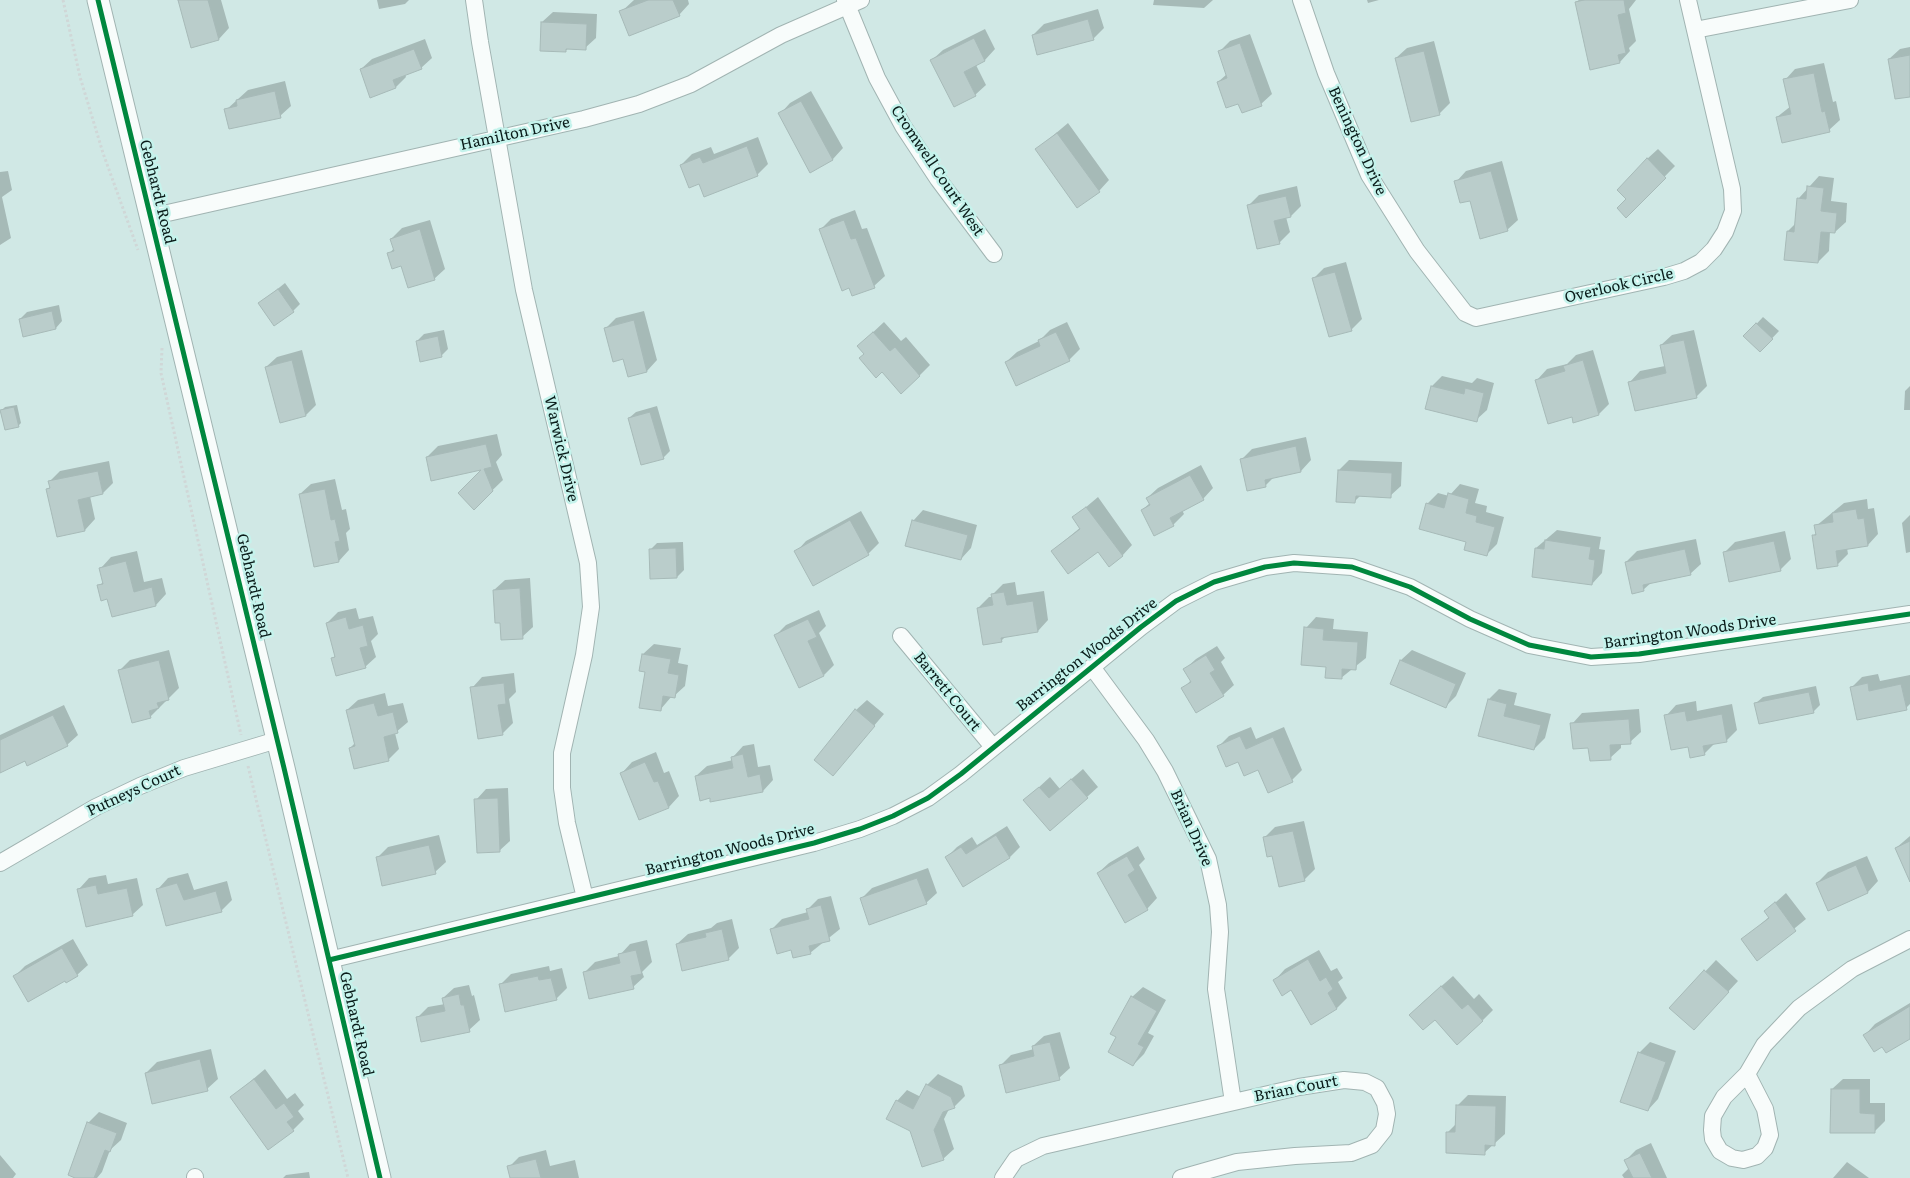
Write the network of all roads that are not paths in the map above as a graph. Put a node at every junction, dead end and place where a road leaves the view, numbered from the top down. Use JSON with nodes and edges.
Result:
{"nodes":[{"id":1,"x":98,"y":0,"type":"edge"},
{"id":2,"x":474,"y":0,"type":"edge"},
{"id":3,"x":1301,"y":0,"type":"edge"},
{"id":4,"x":1688,"y":0,"type":"edge"},
{"id":5,"x":1850,"y":0,"type":"edge"},
{"id":6,"x":851,"y":2,"type":"edge"},
{"id":7,"x":1695,"y":30,"type":"junction"},
{"id":8,"x":497,"y":139,"type":"junction"},
{"id":9,"x":150,"y":217,"type":"junction"},
{"id":10,"x":994,"y":254,"type":"dead end"},
{"id":11,"x":1451,"y":295,"type":"joint"},
{"id":12,"x":1910,"y":614,"type":"edge"},
{"id":13,"x":901,"y":636,"type":"dead end"},
{"id":14,"x":1092,"y":667,"type":"junction"},
{"id":15,"x":277,"y":740,"type":"junction"},
{"id":16,"x":993,"y":747,"type":"junction"},
{"id":17,"x":0,"y":863,"type":"edge"},
{"id":18,"x":585,"y":898,"type":"junction"},
{"id":19,"x":1910,"y":939,"type":"edge"},
{"id":20,"x":329,"y":960,"type":"junction"},
{"id":21,"x":1747,"y":1074,"type":"junction"},
{"id":22,"x":1233,"y":1102,"type":"junction"},
{"id":23,"x":380,"y":1178,"type":"edge"},
{"id":24,"x":1002,"y":1178,"type":"edge"},
{"id":25,"x":1181,"y":1178,"type":"edge"}],
"edges":[{"from":1,"to":9,"type":"street","name":"Gebhardt Road"},
{"from":2,"to":8,"type":"street","name":"Warwick Drive"},
{"from":3,"to":11,"type":"street","name":"Benington Drive"},
{"from":4,"to":7,"type":"street","name":"Overlook Circle"},
{"from":5,"to":7,"type":"street"},
{"from":6,"to":8,"type":"street","name":"Hamilton Drive"},
{"from":6,"to":10,"type":"street","name":"Cromwell Court West"},
{"from":7,"to":11,"type":"street","name":"Overlook Circle"},
{"from":8,"to":9,"type":"street","name":"Hamilton Drive"},
{"from":8,"to":18,"type":"street","name":"Warwick Drive"},
{"from":9,"to":15,"type":"street","name":"Gebhardt Road"},
{"from":12,"to":14,"type":"street","name":"Barrington Woods Drive"},
{"from":13,"to":16,"type":"street","name":"Barrett Court"},
{"from":14,"to":16,"type":"street","name":"Barrington Woods Drive"},
{"from":14,"to":22,"type":"street","name":"Brian Drive"},
{"from":15,"to":17,"type":"street","name":"Putneys Court"},
{"from":15,"to":20,"type":"street","name":"Gebhardt Road"},
{"from":16,"to":18,"type":"street","name":"Barrington Woods Drive"},
{"from":18,"to":20,"type":"street","name":"Barrington Woods Drive"},
{"from":19,"to":21,"type":"street"},
{"from":20,"to":23,"type":"street","name":"Gebhardt Road"},
{"from":21,"to":21,"type":"street"},
{"from":22,"to":24,"type":"street","name":"Brian Court"},
{"from":22,"to":25,"type":"street","name":"Brian Court"}]}
